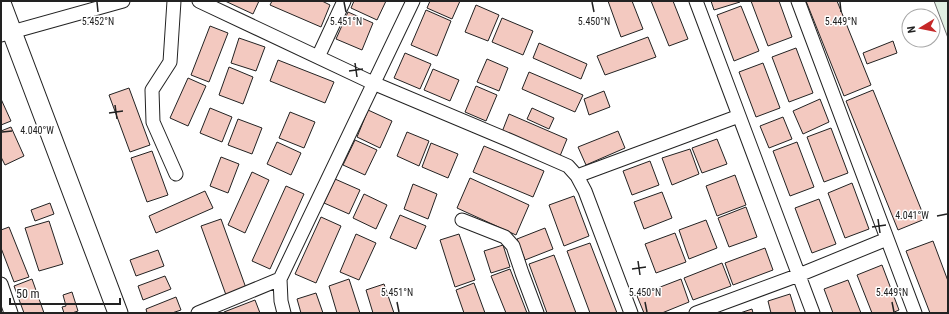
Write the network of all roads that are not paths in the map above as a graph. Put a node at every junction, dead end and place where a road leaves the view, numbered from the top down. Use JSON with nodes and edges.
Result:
{"nodes":[{"id":1,"x":123,"y":1,"type":"edge"},
{"id":2,"x":174,"y":1,"type":"edge"},
{"id":3,"x":199,"y":1,"type":"edge"},
{"id":4,"x":344,"y":1,"type":"edge"},
{"id":5,"x":413,"y":1,"type":"edge"},
{"id":6,"x":696,"y":1,"type":"edge"},
{"id":7,"x":798,"y":1,"type":"edge"},
{"id":8,"x":1,"y":3,"type":"edge"},
{"id":9,"x":6,"y":34,"type":"edge"},
{"id":10,"x":318,"y":57,"type":"junction"},
{"id":11,"x":373,"y":83,"type":"junction"},
{"id":12,"x":739,"y":116,"type":"junction"},
{"id":13,"x":176,"y":174,"type":"dead end"},
{"id":14,"x":577,"y":176,"type":"junction"},
{"id":15,"x":462,"y":220,"type":"dead end"},
{"id":16,"x":887,"y":239,"type":"junction"},
{"id":17,"x":799,"y":275,"type":"junction"},
{"id":18,"x":280,"y":279,"type":"junction"},
{"id":19,"x":1,"y":284,"type":"edge"},
{"id":20,"x":717,"y":309,"type":"edge"},
{"id":21,"x":116,"y":312,"type":"edge"},
{"id":22,"x":11,"y":313,"type":"edge"},
{"id":23,"x":198,"y":313,"type":"edge"},
{"id":24,"x":284,"y":313,"type":"edge"},
{"id":25,"x":537,"y":313,"type":"edge"},
{"id":26,"x":631,"y":313,"type":"edge"},
{"id":27,"x":696,"y":313,"type":"edge"},
{"id":28,"x":813,"y":313,"type":"edge"},
{"id":29,"x":915,"y":313,"type":"edge"}],
"edges":[{"from":1,"to":9,"type":"street"},
{"from":2,"to":13,"type":"street"},
{"from":3,"to":10,"type":"street"},
{"from":4,"to":10,"type":"street"},
{"from":5,"to":11,"type":"street"},
{"from":6,"to":12,"type":"street"},
{"from":7,"to":16,"type":"street"},
{"from":8,"to":9,"type":"street"},
{"from":9,"to":21,"type":"street"},
{"from":10,"to":11,"type":"street"},
{"from":11,"to":14,"type":"street"},
{"from":11,"to":18,"type":"street"},
{"from":12,"to":14,"type":"street"},
{"from":12,"to":17,"type":"street"},
{"from":14,"to":26,"type":"street"},
{"from":15,"to":25,"type":"street"},
{"from":16,"to":17,"type":"street"},
{"from":16,"to":29,"type":"street"},
{"from":17,"to":20,"type":"street"},
{"from":17,"to":28,"type":"street"},
{"from":18,"to":23,"type":"street"},
{"from":18,"to":24,"type":"street"},
{"from":19,"to":22,"type":"street"},
{"from":20,"to":27,"type":"street"}]}
